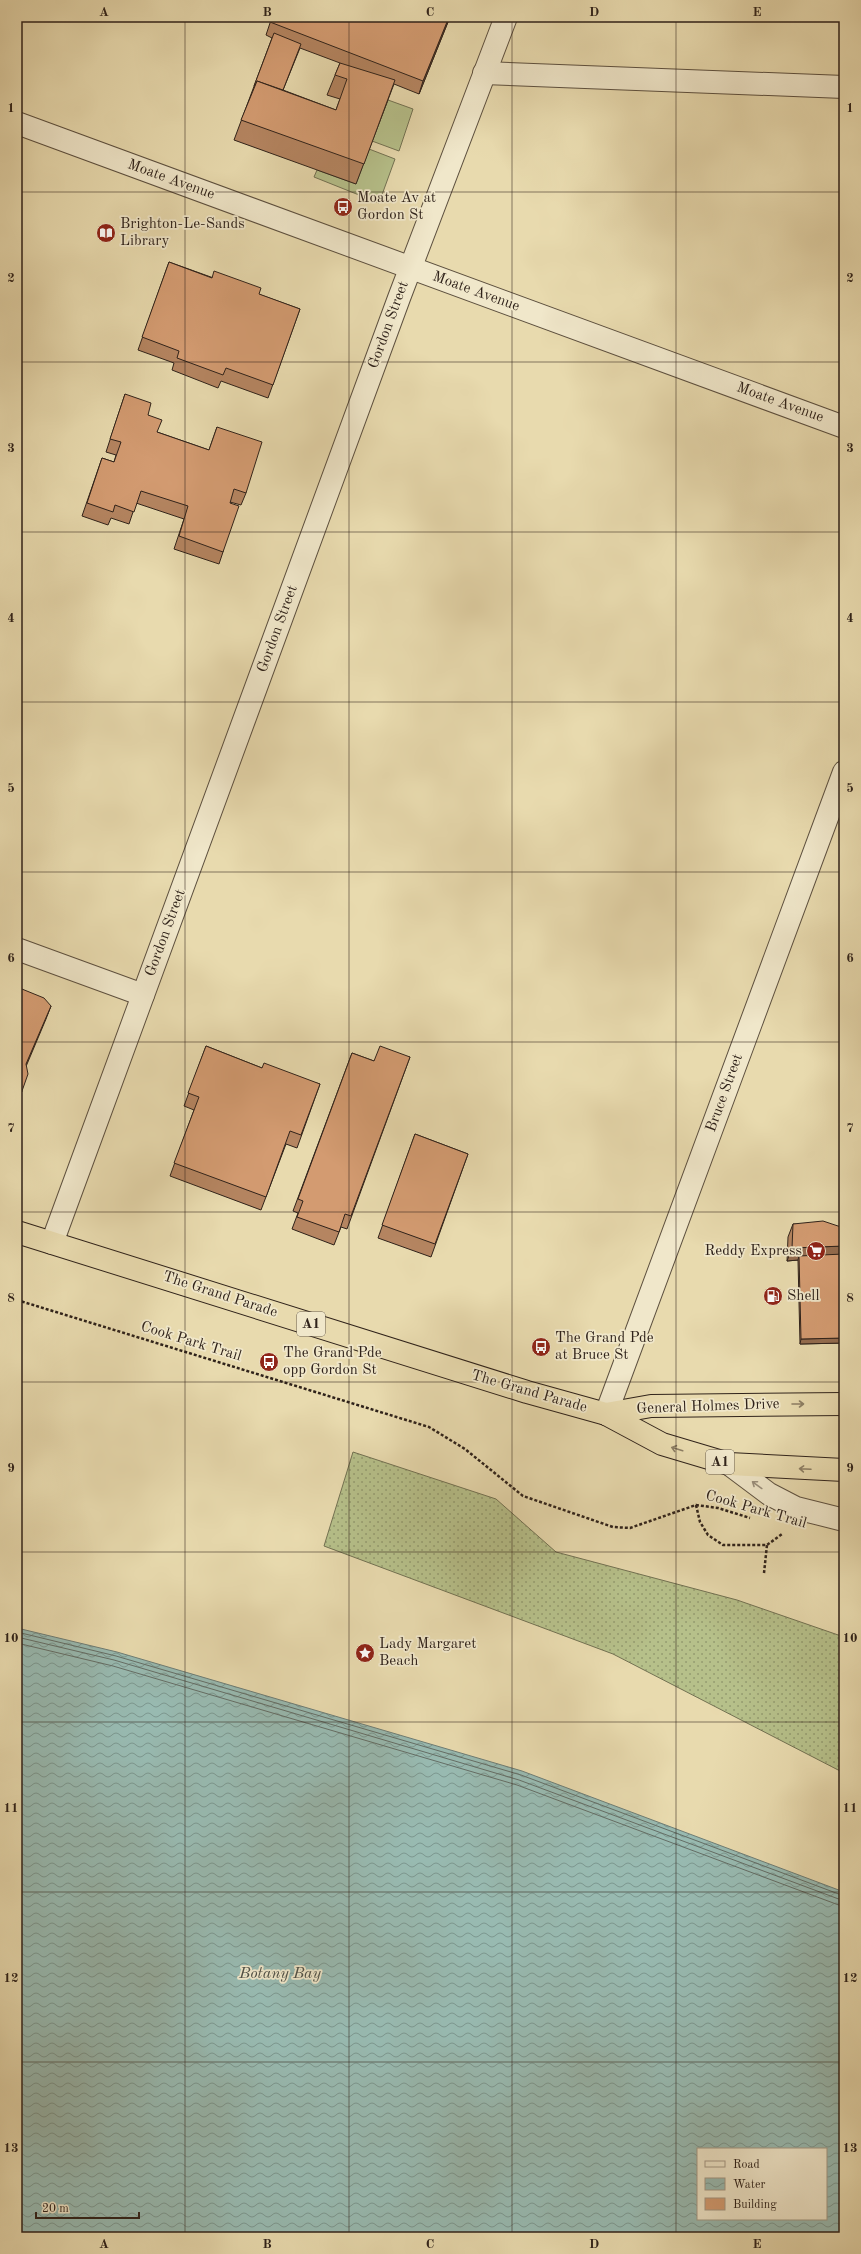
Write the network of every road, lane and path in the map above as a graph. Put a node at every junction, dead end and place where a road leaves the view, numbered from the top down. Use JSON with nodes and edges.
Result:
{"nodes":[{"id":1,"x":506,"y":17,"type":"edge"},
{"id":2,"x":484,"y":73,"type":"junction"},
{"id":3,"x":844,"y":87,"type":"edge"},
{"id":4,"x":17,"y":123,"type":"edge"},
{"id":5,"x":410,"y":268,"type":"junction"},
{"id":6,"x":844,"y":427,"type":"edge"},
{"id":7,"x":844,"y":772,"type":"edge"},
{"id":8,"x":17,"y":949,"type":"edge"},
{"id":9,"x":144,"y":995,"type":"junction"},
{"id":10,"x":17,"y":1232,"type":"edge"},
{"id":11,"x":52,"y":1242,"type":"junction"},
{"id":12,"x":17,"y":1300,"type":"edge"},
{"id":13,"x":844,"y":1404,"type":"edge"},
{"id":14,"x":606,"y":1414,"type":"junction"},
{"id":15,"x":729,"y":1464,"type":"junction"},
{"id":16,"x":844,"y":1470,"type":"edge"},
{"id":17,"x":696,"y":1505,"type":"junction"},
{"id":18,"x":753,"y":1519,"type":"dead end"},
{"id":19,"x":844,"y":1520,"type":"edge"},
{"id":20,"x":788,"y":1531,"type":"dead end"},
{"id":21,"x":767,"y":1545,"type":"junction"},
{"id":22,"x":764,"y":1573,"type":"dead end"}],
"edges":[{"from":1,"to":2,"type":"street","name":"Gordon Street"},
{"from":2,"to":3,"type":"street"},
{"from":2,"to":5,"type":"street","name":"Gordon Street"},
{"from":4,"to":5,"type":"street","name":"Moate Avenue"},
{"from":5,"to":6,"type":"street","name":"Moate Avenue"},
{"from":5,"to":9,"type":"street","name":"Gordon Street"},
{"from":7,"to":14,"type":"street","name":"Bruce Street"},
{"from":8,"to":9,"type":"street"},
{"from":9,"to":11,"type":"street","name":"Gordon Street"},
{"from":10,"to":11,"type":"highway","name":"The Grand Parade","number":"A1"},
{"from":11,"to":14,"type":"highway","name":"The Grand Parade","number":"A1"},
{"from":12,"to":17,"type":"path","name":"Cook Park Trail"},
{"from":14,"to":13,"type":"highway","name":"General Holmes Drive","number":"A1","one_way":true},
{"from":15,"to":14,"type":"highway","name":"General Holmes Drive","number":"A1","one_way":true},
{"from":16,"to":15,"type":"highway","name":"General Holmes Drive","number":"A1","one_way":true},
{"from":19,"to":15,"type":"street","one_way":true},
{"from":17,"to":18,"type":"path","name":"Cook Park Trail"},
{"from":17,"to":21,"type":"path"},
{"from":20,"to":21,"type":"path"},
{"from":21,"to":22,"type":"path"}]}
